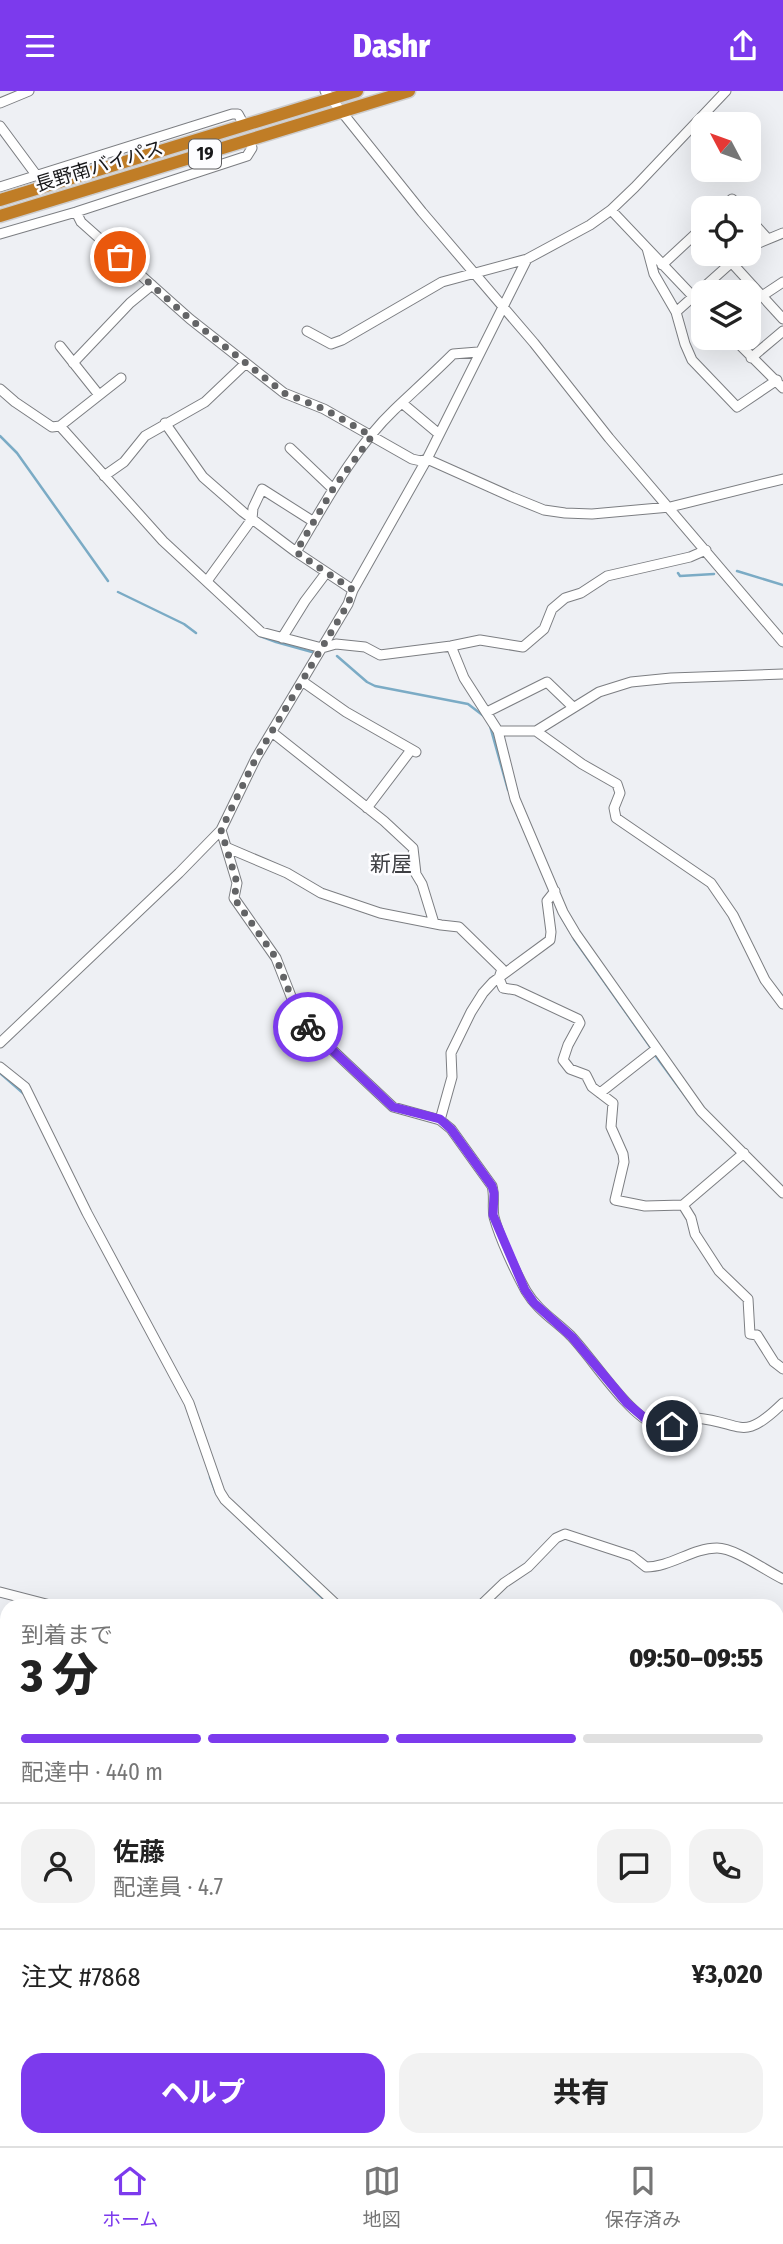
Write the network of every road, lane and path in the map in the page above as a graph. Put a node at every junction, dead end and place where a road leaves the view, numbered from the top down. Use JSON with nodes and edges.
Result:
{"nodes":[{"id":1,"x":29,"y":91,"type":"edge"},
{"id":2,"x":357,"y":91,"type":"edge"},
{"id":3,"x":409,"y":91,"type":"edge"},
{"id":4,"x":726,"y":91,"type":"edge"},
{"id":5,"x":328,"y":95,"type":"edge"},
{"id":6,"x":0,"y":103,"type":"edge"},
{"id":7,"x":343,"y":112,"type":"junction"},
{"id":8,"x":0,"y":125,"type":"edge"},
{"id":9,"x":244,"y":125,"type":"junction"},
{"id":10,"x":250,"y":141,"type":"junction"},
{"id":11,"x":37,"y":176,"type":"junction"},
{"id":12,"x":0,"y":187,"type":"edge"},
{"id":13,"x":0,"y":200,"type":"edge"},
{"id":14,"x":611,"y":210,"type":"junction"},
{"id":15,"x":76,"y":212,"type":"junction"},
{"id":16,"x":0,"y":216,"type":"edge"},
{"id":17,"x":761,"y":231,"type":"edge"},
{"id":18,"x":783,"y":233,"type":"edge"},
{"id":19,"x":0,"y":234,"type":"edge"},
{"id":20,"x":691,"y":238,"type":"edge"},
{"id":21,"x":767,"y":238,"type":"junction"},
{"id":22,"x":761,"y":241,"type":"edge"},
{"id":23,"x":647,"y":248,"type":"junction"},
{"id":24,"x":527,"y":258,"type":"junction"},
{"id":25,"x":662,"y":265,"type":"junction"},
{"id":26,"x":727,"y":266,"type":"edge"},
{"id":27,"x":736,"y":266,"type":"edge"},
{"id":28,"x":475,"y":272,"type":"junction"},
{"id":29,"x":711,"y":280,"type":"edge"},
{"id":30,"x":783,"y":282,"type":"edge"},
{"id":31,"x":152,"y":285,"type":"junction"},
{"id":32,"x":691,"y":295,"type":"edge"},
{"id":33,"x":762,"y":296,"type":"junction"},
{"id":34,"x":691,"y":297,"type":"edge"},
{"id":35,"x":503,"y":307,"type":"junction"},
{"id":36,"x":676,"y":312,"type":"junction"},
{"id":37,"x":783,"y":319,"type":"edge"},
{"id":38,"x":307,"y":331,"type":"dead end"},
{"id":39,"x":783,"y":331,"type":"edge"},
{"id":40,"x":60,"y":346,"type":"dead end"},
{"id":41,"x":744,"y":350,"type":"edge"},
{"id":42,"x":478,"y":352,"type":"junction"},
{"id":43,"x":751,"y":358,"type":"junction"},
{"id":44,"x":73,"y":363,"type":"junction"},
{"id":45,"x":246,"y":363,"type":"junction"},
{"id":46,"x":121,"y":378,"type":"dead end"},
{"id":47,"x":780,"y":384,"type":"edge"},
{"id":48,"x":0,"y":389,"type":"edge"},
{"id":49,"x":99,"y":395,"type":"junction"},
{"id":50,"x":402,"y":403,"type":"junction"},
{"id":51,"x":166,"y":423,"type":"junction"},
{"id":52,"x":60,"y":426,"type":"junction"},
{"id":53,"x":439,"y":434,"type":"junction"},
{"id":54,"x":372,"y":436,"type":"junction"},
{"id":55,"x":290,"y":448,"type":"dead end"},
{"id":56,"x":427,"y":459,"type":"junction"},
{"id":57,"x":104,"y":476,"type":"junction"},
{"id":58,"x":783,"y":479,"type":"edge"},
{"id":59,"x":333,"y":489,"type":"junction"},
{"id":60,"x":670,"y":507,"type":"junction"},
{"id":61,"x":253,"y":519,"type":"junction"},
{"id":62,"x":314,"y":522,"type":"junction"},
{"id":63,"x":706,"y":550,"type":"junction"},
{"id":64,"x":296,"y":552,"type":"junction"},
{"id":65,"x":326,"y":573,"type":"junction"},
{"id":66,"x":207,"y":581,"type":"junction"},
{"id":67,"x":353,"y":590,"type":"junction"},
{"id":68,"x":282,"y":638,"type":"junction"},
{"id":69,"x":783,"y":642,"type":"edge"},
{"id":70,"x":451,"y":646,"type":"junction"},
{"id":71,"x":322,"y":648,"type":"junction"},
{"id":72,"x":783,"y":674,"type":"edge"},
{"id":73,"x":302,"y":681,"type":"junction"},
{"id":74,"x":573,"y":707,"type":"junction"},
{"id":75,"x":487,"y":712,"type":"junction"},
{"id":76,"x":498,"y":731,"type":"junction"},
{"id":77,"x":536,"y":731,"type":"junction"},
{"id":78,"x":273,"y":733,"type":"junction"},
{"id":79,"x":367,"y":808,"type":"junction"},
{"id":80,"x":221,"y":830,"type":"junction"},
{"id":81,"x":228,"y":848,"type":"junction"},
{"id":82,"x":555,"y":891,"type":"junction"},
{"id":83,"x":434,"y":923,"type":"junction"},
{"id":84,"x":499,"y":978,"type":"junction"},
{"id":85,"x":783,"y":1004,"type":"edge"},
{"id":86,"x":0,"y":1043,"type":"edge"},
{"id":87,"x":656,"y":1049,"type":"junction"},
{"id":88,"x":0,"y":1067,"type":"edge"},
{"id":89,"x":600,"y":1093,"type":"junction"},
{"id":90,"x":440,"y":1119,"type":"junction"},
{"id":91,"x":744,"y":1153,"type":"junction"},
{"id":92,"x":783,"y":1193,"type":"edge"},
{"id":93,"x":683,"y":1205,"type":"junction"},
{"id":94,"x":783,"y":1369,"type":"edge"},
{"id":95,"x":783,"y":1403,"type":"edge"},
{"id":96,"x":783,"y":1579,"type":"edge"},
{"id":97,"x":0,"y":1592,"type":"edge"},
{"id":98,"x":27,"y":1599,"type":"edge"},
{"id":99,"x":330,"y":1599,"type":"edge"},
{"id":100,"x":487,"y":1599,"type":"edge"}],
"edges":[{"from":1,"to":6,"type":"street"},
{"from":2,"to":5,"type":"highway","name":"長野南バイパス","number":"19"},
{"from":3,"to":7,"type":"highway","name":"長野南バイパス","number":"19"},
{"from":4,"to":14,"type":"street"},
{"from":5,"to":7,"type":"street"},
{"from":5,"to":9,"type":"highway","name":"長野南バイパス","number":"19"},
{"from":7,"to":10,"type":"highway","name":"長野南バイパス","number":"19"},
{"from":7,"to":28,"type":"street"},
{"from":8,"to":11,"type":"street"},
{"from":9,"to":11,"type":"street"},
{"from":9,"to":13,"type":"highway","name":"長野南バイパス","number":"19"},
{"from":10,"to":15,"type":"street"},
{"from":10,"to":16,"type":"highway","name":"長野南バイパス","number":"19"},
{"from":11,"to":12,"type":"street"},
{"from":14,"to":23,"type":"street"},
{"from":14,"to":24,"type":"street"},
{"from":15,"to":19,"type":"street"},
{"from":15,"to":31,"type":"street"},
{"from":17,"to":21,"type":"street"},
{"from":18,"to":21,"type":"street"},
{"from":20,"to":25,"type":"street"},
{"from":21,"to":22,"type":"street"},
{"from":23,"to":25,"type":"street"},
{"from":23,"to":36,"type":"street"},
{"from":24,"to":28,"type":"street"},
{"from":24,"to":35,"type":"street"},
{"from":25,"to":32,"type":"street"},
{"from":26,"to":29,"type":"street"},
{"from":27,"to":33,"type":"street"},
{"from":28,"to":35,"type":"street"},
{"from":28,"to":38,"type":"street"},
{"from":30,"to":33,"type":"street"},
{"from":31,"to":44,"type":"street"},
{"from":31,"to":45,"type":"street"},
{"from":33,"to":37,"type":"street"},
{"from":34,"to":36,"type":"street"},
{"from":35,"to":42,"type":"street"},
{"from":35,"to":60,"type":"street"},
{"from":36,"to":47,"type":"street"},
{"from":39,"to":43,"type":"street"},
{"from":40,"to":44,"type":"street"},
{"from":41,"to":43,"type":"street"},
{"from":42,"to":50,"type":"street"},
{"from":42,"to":53,"type":"street"},
{"from":43,"to":47,"type":"street"},
{"from":44,"to":49,"type":"street"},
{"from":45,"to":51,"type":"street"},
{"from":45,"to":54,"type":"street"},
{"from":46,"to":49,"type":"street"},
{"from":48,"to":52,"type":"street"},
{"from":49,"to":52,"type":"street"},
{"from":50,"to":53,"type":"street"},
{"from":50,"to":54,"type":"street"},
{"from":51,"to":57,"type":"street"},
{"from":51,"to":61,"type":"street"},
{"from":52,"to":57,"type":"street"},
{"from":53,"to":56,"type":"street"},
{"from":54,"to":56,"type":"street"},
{"from":54,"to":59,"type":"street"},
{"from":55,"to":59,"type":"street"},
{"from":56,"to":60,"type":"street"},
{"from":56,"to":67,"type":"street"},
{"from":57,"to":66,"type":"street"},
{"from":58,"to":60,"type":"street"},
{"from":59,"to":62,"type":"street"},
{"from":60,"to":63,"type":"street"},
{"from":61,"to":62,"type":"street"},
{"from":61,"to":64,"type":"street"},
{"from":61,"to":66,"type":"street"},
{"from":62,"to":64,"type":"street"},
{"from":63,"to":69,"type":"street"},
{"from":63,"to":70,"type":"street"},
{"from":64,"to":65,"type":"street"},
{"from":65,"to":67,"type":"street"},
{"from":65,"to":68,"type":"street"},
{"from":66,"to":68,"type":"street"},
{"from":67,"to":71,"type":"street"},
{"from":68,"to":71,"type":"street"},
{"from":70,"to":71,"type":"street"},
{"from":70,"to":75,"type":"street"},
{"from":71,"to":73,"type":"street"},
{"from":72,"to":74,"type":"street"},
{"from":73,"to":78,"type":"street"},
{"from":73,"to":79,"type":"street"},
{"from":74,"to":75,"type":"street"},
{"from":74,"to":77,"type":"street"},
{"from":75,"to":76,"type":"street"},
{"from":76,"to":77,"type":"street"},
{"from":76,"to":82,"type":"street"},
{"from":77,"to":85,"type":"street"},
{"from":78,"to":79,"type":"street"},
{"from":78,"to":80,"type":"street"},
{"from":79,"to":83,"type":"street"},
{"from":80,"to":81,"type":"street"},
{"from":80,"to":86,"type":"street"},
{"from":81,"to":83,"type":"street"},
{"from":81,"to":90,"type":"street"},
{"from":82,"to":84,"type":"street"},
{"from":82,"to":87,"type":"street"},
{"from":83,"to":84,"type":"street"},
{"from":84,"to":89,"type":"street"},
{"from":84,"to":90,"type":"street"},
{"from":87,"to":89,"type":"street"},
{"from":87,"to":91,"type":"street"},
{"from":88,"to":99,"type":"street"},
{"from":89,"to":93,"type":"street"},
{"from":90,"to":95,"type":"street"},
{"from":91,"to":92,"type":"street"},
{"from":91,"to":93,"type":"street"},
{"from":93,"to":94,"type":"street"},
{"from":96,"to":100,"type":"street"},
{"from":97,"to":98,"type":"street"}]}
